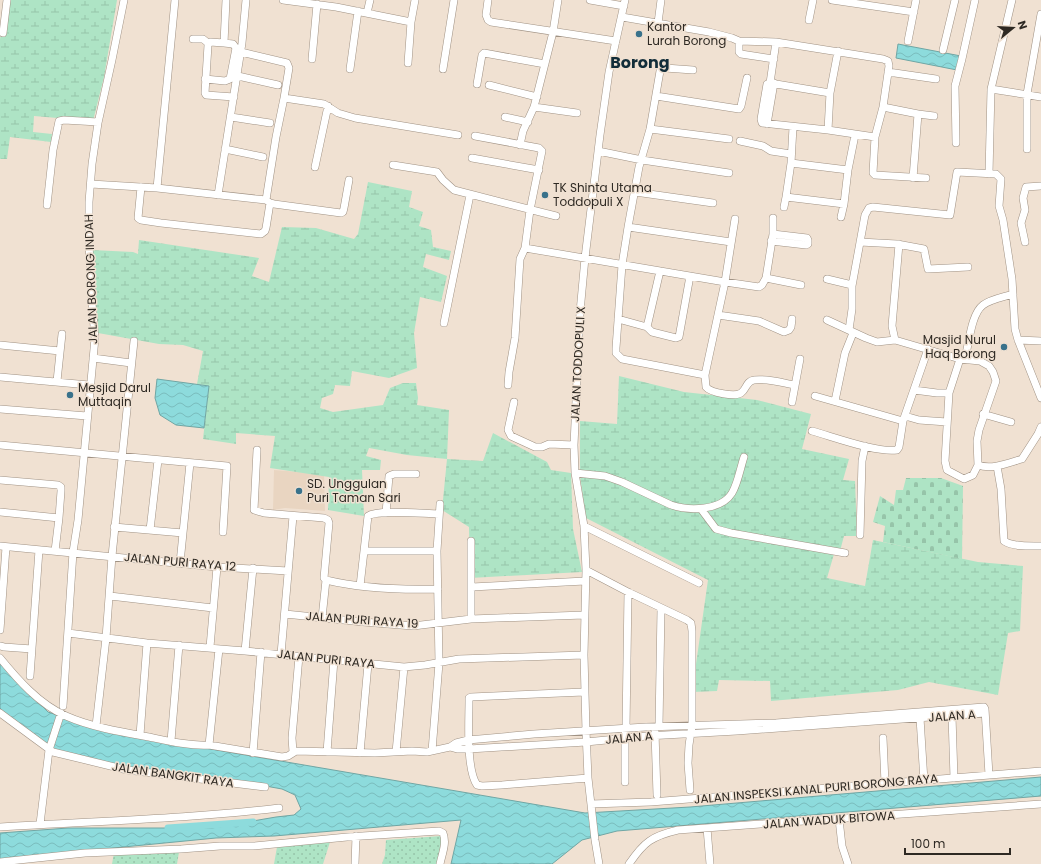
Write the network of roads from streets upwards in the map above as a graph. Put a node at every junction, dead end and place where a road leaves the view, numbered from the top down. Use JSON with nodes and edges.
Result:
{"nodes":[{"id":1,"x":7,"y":0,"type":"edge"},
{"id":2,"x":124,"y":0,"type":"edge"},
{"id":3,"x":174,"y":0,"type":"edge"},
{"id":4,"x":226,"y":0,"type":"edge"},
{"id":5,"x":246,"y":0,"type":"edge"},
{"id":6,"x":278,"y":0,"type":"edge"},
{"id":7,"x":283,"y":0,"type":"edge"},
{"id":8,"x":370,"y":0,"type":"edge"},
{"id":9,"x":415,"y":0,"type":"edge"},
{"id":10,"x":454,"y":0,"type":"edge"},
{"id":11,"x":488,"y":0,"type":"edge"},
{"id":12,"x":558,"y":0,"type":"edge"},
{"id":13,"x":590,"y":0,"type":"edge"},
{"id":14,"x":661,"y":0,"type":"edge"},
{"id":15,"x":813,"y":0,"type":"edge"},
{"id":16,"x":832,"y":0,"type":"edge"},
{"id":17,"x":916,"y":0,"type":"edge"},
{"id":18,"x":955,"y":0,"type":"edge"},
{"id":19,"x":975,"y":0,"type":"edge"},
{"id":20,"x":1012,"y":0,"type":"edge"},
{"id":21,"x":624,"y":3,"type":"edge"},
{"id":22,"x":317,"y":4,"type":"junction"},
{"id":23,"x":358,"y":11,"type":"junction"},
{"id":24,"x":914,"y":12,"type":"junction"},
{"id":25,"x":368,"y":13,"type":"junction"},
{"id":26,"x":1041,"y":14,"type":"edge"},
{"id":27,"x":622,"y":17,"type":"junction"},
{"id":28,"x":809,"y":20,"type":"dead end"},
{"id":29,"x":411,"y":22,"type":"junction"},
{"id":30,"x":658,"y":23,"type":"junction"},
{"id":31,"x":553,"y":32,"type":"junction"},
{"id":32,"x":3,"y":33,"type":"dead end"},
{"id":33,"x":193,"y":39,"type":"dead end"},
{"id":34,"x":616,"y":41,"type":"junction"},
{"id":35,"x":739,"y":41,"type":"junction"},
{"id":36,"x":908,"y":41,"type":"dead end"},
{"id":37,"x":776,"y":42,"type":"junction"},
{"id":38,"x":208,"y":43,"type":"junction"},
{"id":39,"x":224,"y":43,"type":"junction"},
{"id":40,"x":943,"y":50,"type":"dead end"},
{"id":41,"x":838,"y":51,"type":"junction"},
{"id":42,"x":241,"y":52,"type":"junction"},
{"id":43,"x":312,"y":59,"type":"dead end"},
{"id":44,"x":774,"y":59,"type":"junction"},
{"id":45,"x":408,"y":63,"type":"dead end"},
{"id":46,"x":545,"y":64,"type":"junction"},
{"id":47,"x":350,"y":69,"type":"dead end"},
{"id":48,"x":443,"y":69,"type":"dead end"},
{"id":49,"x":693,"y":70,"type":"dead end"},
{"id":50,"x":888,"y":72,"type":"junction"},
{"id":51,"x":238,"y":76,"type":"junction"},
{"id":52,"x":747,"y":78,"type":"dead end"},
{"id":53,"x":205,"y":79,"type":"junction"},
{"id":54,"x":936,"y":79,"type":"dead end"},
{"id":55,"x":772,"y":83,"type":"junction"},
{"id":56,"x":477,"y":84,"type":"dead end"},
{"id":57,"x":278,"y":85,"type":"dead end"},
{"id":58,"x":488,"y":85,"type":"dead end"},
{"id":59,"x":991,"y":89,"type":"junction"},
{"id":60,"x":830,"y":93,"type":"junction"},
{"id":61,"x":1027,"y":94,"type":"junction"},
{"id":62,"x":656,"y":96,"type":"junction"},
{"id":63,"x":1041,"y":96,"type":"edge"},
{"id":64,"x":234,"y":97,"type":"junction"},
{"id":65,"x":537,"y":97,"type":"junction"},
{"id":66,"x":284,"y":98,"type":"junction"},
{"id":67,"x":328,"y":106,"type":"junction"},
{"id":68,"x":882,"y":106,"type":"junction"},
{"id":69,"x":534,"y":107,"type":"junction"},
{"id":70,"x":577,"y":114,"type":"dead end"},
{"id":71,"x":918,"y":114,"type":"junction"},
{"id":72,"x":934,"y":116,"type":"dead end"},
{"id":73,"x":231,"y":117,"type":"junction"},
{"id":74,"x":505,"y":117,"type":"dead end"},
{"id":75,"x":98,"y":122,"type":"junction"},
{"id":76,"x":528,"y":122,"type":"junction"},
{"id":77,"x":270,"y":123,"type":"dead end"},
{"id":78,"x":793,"y":127,"type":"junction"},
{"id":79,"x":650,"y":129,"type":"junction"},
{"id":80,"x":828,"y":130,"type":"junction"},
{"id":81,"x":855,"y":135,"type":"junction"},
{"id":82,"x":458,"y":136,"type":"dead end"},
{"id":83,"x":475,"y":136,"type":"dead end"},
{"id":84,"x":875,"y":137,"type":"junction"},
{"id":85,"x":729,"y":139,"type":"dead end"},
{"id":86,"x":740,"y":141,"type":"dead end"},
{"id":87,"x":956,"y":143,"type":"dead end"},
{"id":88,"x":520,"y":145,"type":"junction"},
{"id":89,"x":226,"y":149,"type":"junction"},
{"id":90,"x":1027,"y":149,"type":"dead end"},
{"id":91,"x":598,"y":151,"type":"junction"},
{"id":92,"x":791,"y":154,"type":"junction"},
{"id":93,"x":262,"y":158,"type":"dead end"},
{"id":94,"x":472,"y":158,"type":"dead end"},
{"id":95,"x":642,"y":160,"type":"junction"},
{"id":96,"x":791,"y":163,"type":"junction"},
{"id":97,"x":393,"y":165,"type":"dead end"},
{"id":98,"x":315,"y":168,"type":"dead end"},
{"id":99,"x":539,"y":170,"type":"junction"},
{"id":100,"x":848,"y":170,"type":"junction"},
{"id":101,"x":729,"y":173,"type":"dead end"},
{"id":102,"x":989,"y":174,"type":"junction"},
{"id":103,"x":913,"y":178,"type":"junction"},
{"id":104,"x":926,"y":178,"type":"dead end"},
{"id":105,"x":349,"y":180,"type":"dead end"},
{"id":106,"x":91,"y":184,"type":"junction"},
{"id":107,"x":1041,"y":186,"type":"edge"},
{"id":108,"x":141,"y":187,"type":"junction"},
{"id":109,"x":157,"y":188,"type":"junction"},
{"id":110,"x":635,"y":192,"type":"junction"},
{"id":111,"x":218,"y":194,"type":"junction"},
{"id":112,"x":470,"y":195,"type":"junction"},
{"id":113,"x":786,"y":197,"type":"junction"},
{"id":114,"x":268,"y":202,"type":"junction"},
{"id":115,"x":713,"y":203,"type":"dead end"},
{"id":116,"x":844,"y":204,"type":"junction"},
{"id":117,"x":47,"y":205,"type":"dead end"},
{"id":118,"x":784,"y":207,"type":"dead end"},
{"id":119,"x":530,"y":210,"type":"junction"},
{"id":120,"x":556,"y":216,"type":"dead end"},
{"id":121,"x":841,"y":216,"type":"dead end"},
{"id":122,"x":773,"y":218,"type":"dead end"},
{"id":123,"x":735,"y":220,"type":"dead end"},
{"id":124,"x":628,"y":227,"type":"junction"},
{"id":125,"x":731,"y":242,"type":"junction"},
{"id":126,"x":860,"y":242,"type":"junction"},
{"id":127,"x":1025,"y":242,"type":"dead end"},
{"id":128,"x":899,"y":244,"type":"junction"},
{"id":129,"x":525,"y":248,"type":"junction"},
{"id":130,"x":585,"y":258,"type":"junction"},
{"id":131,"x":622,"y":265,"type":"junction"},
{"id":132,"x":968,"y":266,"type":"dead end"},
{"id":133,"x":660,"y":271,"type":"junction"},
{"id":134,"x":690,"y":276,"type":"junction"},
{"id":135,"x":766,"y":278,"type":"junction"},
{"id":136,"x":827,"y":279,"type":"dead end"},
{"id":137,"x":725,"y":282,"type":"junction"},
{"id":138,"x":801,"y":285,"type":"dead end"},
{"id":139,"x":852,"y":285,"type":"junction"},
{"id":140,"x":1013,"y":294,"type":"junction"},
{"id":141,"x":718,"y":315,"type":"junction"},
{"id":142,"x":618,"y":319,"type":"junction"},
{"id":143,"x":792,"y":319,"type":"dead end"},
{"id":144,"x":827,"y":320,"type":"dead end"},
{"id":145,"x":444,"y":323,"type":"dead end"},
{"id":146,"x":647,"y":327,"type":"junction"},
{"id":147,"x":851,"y":332,"type":"junction"},
{"id":148,"x":62,"y":334,"type":"dead end"},
{"id":149,"x":895,"y":340,"type":"junction"},
{"id":150,"x":1018,"y":340,"type":"junction"},
{"id":151,"x":134,"y":341,"type":"dead end"},
{"id":152,"x":1041,"y":341,"type":"edge"},
{"id":153,"x":0,"y":344,"type":"edge"},
{"id":154,"x":928,"y":349,"type":"junction"},
{"id":155,"x":60,"y":351,"type":"junction"},
{"id":156,"x":93,"y":358,"type":"junction"},
{"id":157,"x":800,"y":359,"type":"dead end"},
{"id":158,"x":962,"y":359,"type":"junction"},
{"id":159,"x":131,"y":363,"type":"junction"},
{"id":160,"x":705,"y":375,"type":"junction"},
{"id":161,"x":0,"y":377,"type":"edge"},
{"id":162,"x":57,"y":381,"type":"junction"},
{"id":163,"x":89,"y":385,"type":"junction"},
{"id":164,"x":508,"y":385,"type":"dead end"},
{"id":165,"x":795,"y":385,"type":"junction"},
{"id":166,"x":914,"y":390,"type":"junction"},
{"id":167,"x":949,"y":393,"type":"junction"},
{"id":168,"x":815,"y":396,"type":"dead end"},
{"id":169,"x":1041,"y":398,"type":"edge"},
{"id":170,"x":835,"y":401,"type":"junction"},
{"id":171,"x":514,"y":402,"type":"dead end"},
{"id":172,"x":792,"y":402,"type":"dead end"},
{"id":173,"x":0,"y":409,"type":"edge"},
{"id":174,"x":983,"y":414,"type":"junction"},
{"id":175,"x":87,"y":416,"type":"junction"},
{"id":176,"x":904,"y":419,"type":"junction"},
{"id":177,"x":947,"y":422,"type":"junction"},
{"id":178,"x":1011,"y":422,"type":"dead end"},
{"id":179,"x":1041,"y":427,"type":"edge"},
{"id":180,"x":812,"y":432,"type":"dead end"},
{"id":181,"x":574,"y":444,"type":"junction"},
{"id":182,"x":0,"y":445,"type":"edge"},
{"id":183,"x":864,"y":446,"type":"junction"},
{"id":184,"x":257,"y":450,"type":"dead end"},
{"id":185,"x":84,"y":452,"type":"junction"},
{"id":186,"x":122,"y":456,"type":"junction"},
{"id":187,"x":744,"y":457,"type":"dead end"},
{"id":188,"x":158,"y":460,"type":"junction"},
{"id":189,"x":190,"y":463,"type":"junction"},
{"id":190,"x":978,"y":465,"type":"junction"},
{"id":191,"x":997,"y":466,"type":"junction"},
{"id":192,"x":575,"y":473,"type":"junction"},
{"id":193,"x":416,"y":474,"type":"dead end"},
{"id":194,"x":0,"y":480,"type":"edge"},
{"id":195,"x":440,"y":504,"type":"dead end"},
{"id":196,"x":701,"y":509,"type":"junction"},
{"id":197,"x":0,"y":512,"type":"edge"},
{"id":198,"x":386,"y":512,"type":"junction"},
{"id":199,"x":439,"y":514,"type":"junction"},
{"id":200,"x":293,"y":516,"type":"junction"},
{"id":201,"x":59,"y":518,"type":"junction"},
{"id":202,"x":584,"y":526,"type":"junction"},
{"id":203,"x":114,"y":527,"type":"junction"},
{"id":204,"x":150,"y":530,"type":"junction"},
{"id":205,"x":223,"y":532,"type":"dead end"},
{"id":206,"x":183,"y":533,"type":"junction"},
{"id":207,"x":860,"y":535,"type":"dead end"},
{"id":208,"x":471,"y":541,"type":"dead end"},
{"id":209,"x":3,"y":546,"type":"edge"},
{"id":210,"x":1041,"y":546,"type":"edge"},
{"id":211,"x":39,"y":550,"type":"junction"},
{"id":212,"x":55,"y":551,"type":"junction"},
{"id":213,"x":365,"y":551,"type":"junction"},
{"id":214,"x":437,"y":551,"type":"junction"},
{"id":215,"x":73,"y":552,"type":"junction"},
{"id":216,"x":845,"y":553,"type":"dead end"},
{"id":217,"x":112,"y":556,"type":"junction"},
{"id":218,"x":180,"y":563,"type":"junction"},
{"id":219,"x":217,"y":567,"type":"junction"},
{"id":220,"x":253,"y":568,"type":"junction"},
{"id":221,"x":288,"y":570,"type":"junction"},
{"id":222,"x":586,"y":570,"type":"junction"},
{"id":223,"x":2,"y":577,"type":"edge"},
{"id":224,"x":326,"y":580,"type":"junction"},
{"id":225,"x":585,"y":581,"type":"junction"},
{"id":226,"x":699,"y":583,"type":"dead end"},
{"id":227,"x":360,"y":586,"type":"junction"},
{"id":228,"x":472,"y":587,"type":"junction"},
{"id":229,"x":438,"y":589,"type":"junction"},
{"id":230,"x":628,"y":592,"type":"junction"},
{"id":231,"x":110,"y":596,"type":"junction"},
{"id":232,"x":1,"y":608,"type":"edge"},
{"id":233,"x":213,"y":608,"type":"junction"},
{"id":234,"x":661,"y":608,"type":"junction"},
{"id":235,"x":285,"y":614,"type":"junction"},
{"id":236,"x":584,"y":615,"type":"junction"},
{"id":237,"x":322,"y":618,"type":"junction"},
{"id":238,"x":471,"y":619,"type":"junction"},
{"id":239,"x":439,"y":623,"type":"junction"},
{"id":240,"x":0,"y":630,"type":"edge"},
{"id":241,"x":68,"y":633,"type":"junction"},
{"id":242,"x":106,"y":638,"type":"junction"},
{"id":243,"x":147,"y":643,"type":"junction"},
{"id":244,"x":179,"y":645,"type":"junction"},
{"id":245,"x":0,"y":646,"type":"edge"},
{"id":246,"x":210,"y":647,"type":"junction"},
{"id":247,"x":32,"y":649,"type":"junction"},
{"id":248,"x":219,"y":649,"type":"junction"},
{"id":249,"x":245,"y":651,"type":"junction"},
{"id":250,"x":261,"y":652,"type":"junction"},
{"id":251,"x":281,"y":654,"type":"junction"},
{"id":252,"x":584,"y":655,"type":"junction"},
{"id":253,"x":299,"y":656,"type":"junction"},
{"id":254,"x":0,"y":658,"type":"edge"},
{"id":255,"x":334,"y":660,"type":"junction"},
{"id":256,"x":439,"y":663,"type":"junction"},
{"id":257,"x":368,"y":664,"type":"junction"},
{"id":258,"x":404,"y":668,"type":"junction"},
{"id":259,"x":30,"y":676,"type":"dead end"},
{"id":260,"x":584,"y":692,"type":"junction"},
{"id":261,"x":61,"y":712,"type":"junction"},
{"id":262,"x":986,"y":713,"type":"junction"},
{"id":263,"x":0,"y":714,"type":"edge"},
{"id":264,"x":901,"y":716,"type":"junction"},
{"id":265,"x":952,"y":716,"type":"junction"},
{"id":266,"x":920,"y":718,"type":"junction"},
{"id":267,"x":692,"y":725,"type":"junction"},
{"id":268,"x":777,"y":725,"type":"junction"},
{"id":269,"x":96,"y":726,"type":"junction"},
{"id":270,"x":657,"y":726,"type":"junction"},
{"id":271,"x":626,"y":728,"type":"junction"},
{"id":272,"x":586,"y":731,"type":"junction"},
{"id":273,"x":574,"y":732,"type":"junction"},
{"id":274,"x":690,"y":733,"type":"junction"},
{"id":275,"x":140,"y":735,"type":"junction"},
{"id":276,"x":656,"y":735,"type":"junction"},
{"id":277,"x":625,"y":738,"type":"junction"},
{"id":278,"x":883,"y":738,"type":"dead end"},
{"id":279,"x":468,"y":740,"type":"junction"},
{"id":280,"x":171,"y":741,"type":"junction"},
{"id":281,"x":575,"y":742,"type":"junction"},
{"id":282,"x":586,"y":742,"type":"junction"},
{"id":283,"x":209,"y":746,"type":"junction"},
{"id":284,"x":450,"y":747,"type":"junction"},
{"id":285,"x":469,"y":748,"type":"junction"},
{"id":286,"x":49,"y":749,"type":"junction"},
{"id":287,"x":432,"y":751,"type":"junction"},
{"id":288,"x":293,"y":752,"type":"junction"},
{"id":289,"x":327,"y":752,"type":"junction"},
{"id":290,"x":360,"y":752,"type":"junction"},
{"id":291,"x":396,"y":752,"type":"junction"},
{"id":292,"x":253,"y":753,"type":"junction"},
{"id":293,"x":1041,"y":771,"type":"edge"},
{"id":294,"x":989,"y":775,"type":"junction"},
{"id":295,"x":588,"y":778,"type":"junction"},
{"id":296,"x":954,"y":778,"type":"junction"},
{"id":297,"x":924,"y":781,"type":"junction"},
{"id":298,"x":625,"y":782,"type":"dead end"},
{"id":299,"x":885,"y":783,"type":"junction"},
{"id":300,"x":265,"y":787,"type":"dead end"},
{"id":301,"x":690,"y":790,"type":"dead end"},
{"id":302,"x":657,"y":796,"type":"dead end"},
{"id":303,"x":1041,"y":804,"type":"edge"},
{"id":304,"x":591,"y":806,"type":"junction"},
{"id":305,"x":279,"y":808,"type":"dead end"},
{"id":306,"x":839,"y":819,"type":"junction"},
{"id":307,"x":40,"y":824,"type":"junction"},
{"id":308,"x":0,"y":827,"type":"edge"},
{"id":309,"x":707,"y":828,"type":"junction"},
{"id":310,"x":356,"y":836,"type":"junction"},
{"id":311,"x":0,"y":862,"type":"edge"},
{"id":312,"x":356,"y":864,"type":"edge"},
{"id":313,"x":440,"y":864,"type":"edge"},
{"id":314,"x":599,"y":864,"type":"edge"},
{"id":315,"x":629,"y":864,"type":"edge"},
{"id":316,"x":710,"y":864,"type":"edge"},
{"id":317,"x":848,"y":864,"type":"edge"}],
"edges":[{"from":1,"to":32,"type":"street"},
{"from":2,"to":75,"type":"street","name":"JALAN BORONG INDAH"},
{"from":3,"to":109,"type":"street"},
{"from":4,"to":39,"type":"street"},
{"from":5,"to":42,"type":"street"},
{"from":6,"to":7,"type":"street"},
{"from":7,"to":22,"type":"street"},
{"from":8,"to":25,"type":"street"},
{"from":9,"to":29,"type":"street"},
{"from":10,"to":48,"type":"street"},
{"from":11,"to":31,"type":"street"},
{"from":12,"to":31,"type":"street"},
{"from":13,"to":21,"type":"street"},
{"from":14,"to":30,"type":"street"},
{"from":15,"to":28,"type":"street"},
{"from":16,"to":24,"type":"street"},
{"from":17,"to":24,"type":"street"},
{"from":18,"to":40,"type":"street"},
{"from":19,"to":87,"type":"street"},
{"from":20,"to":59,"type":"street"},
{"from":21,"to":27,"type":"street","name":"JALAN TODDOPULI X"},
{"from":22,"to":23,"type":"street"},
{"from":22,"to":43,"type":"street"},
{"from":23,"to":25,"type":"street"},
{"from":23,"to":47,"type":"street"},
{"from":24,"to":36,"type":"street"},
{"from":25,"to":29,"type":"street"},
{"from":26,"to":61,"type":"street"},
{"from":27,"to":30,"type":"street"},
{"from":27,"to":34,"type":"street","name":"JALAN TODDOPULI X"},
{"from":29,"to":45,"type":"street"},
{"from":30,"to":35,"type":"street"},
{"from":31,"to":34,"type":"street"},
{"from":31,"to":46,"type":"street"},
{"from":33,"to":38,"type":"street"},
{"from":34,"to":91,"type":"street","name":"JALAN TODDOPULI X"},
{"from":35,"to":37,"type":"street"},
{"from":35,"to":44,"type":"street"},
{"from":37,"to":41,"type":"street"},
{"from":37,"to":44,"type":"street"},
{"from":38,"to":39,"type":"street"},
{"from":38,"to":53,"type":"street"},
{"from":39,"to":53,"type":"street"},
{"from":41,"to":50,"type":"street"},
{"from":41,"to":60,"type":"street"},
{"from":42,"to":51,"type":"street"},
{"from":42,"to":66,"type":"street"},
{"from":44,"to":55,"type":"street"},
{"from":46,"to":56,"type":"street"},
{"from":46,"to":65,"type":"street"},
{"from":49,"to":62,"type":"street"},
{"from":50,"to":54,"type":"street"},
{"from":50,"to":68,"type":"street"},
{"from":51,"to":57,"type":"street"},
{"from":51,"to":64,"type":"street"},
{"from":52,"to":62,"type":"street"},
{"from":53,"to":64,"type":"street"},
{"from":55,"to":60,"type":"street"},
{"from":55,"to":78,"type":"street"},
{"from":58,"to":65,"type":"street"},
{"from":59,"to":61,"type":"street"},
{"from":59,"to":102,"type":"street"},
{"from":60,"to":80,"type":"street"},
{"from":61,"to":63,"type":"street"},
{"from":61,"to":90,"type":"street"},
{"from":62,"to":79,"type":"street"},
{"from":64,"to":73,"type":"street"},
{"from":65,"to":69,"type":"street"},
{"from":66,"to":67,"type":"street"},
{"from":66,"to":114,"type":"street"},
{"from":67,"to":82,"type":"street"},
{"from":67,"to":98,"type":"street"},
{"from":68,"to":71,"type":"street"},
{"from":68,"to":84,"type":"street"},
{"from":69,"to":70,"type":"street"},
{"from":69,"to":76,"type":"street"},
{"from":71,"to":72,"type":"street"},
{"from":71,"to":103,"type":"street"},
{"from":73,"to":77,"type":"street"},
{"from":73,"to":89,"type":"street"},
{"from":74,"to":76,"type":"street"},
{"from":75,"to":106,"type":"street","name":"JALAN BORONG INDAH"},
{"from":75,"to":117,"type":"street"},
{"from":76,"to":88,"type":"street"},
{"from":78,"to":80,"type":"street"},
{"from":78,"to":92,"type":"street"},
{"from":79,"to":85,"type":"street"},
{"from":79,"to":95,"type":"street"},
{"from":80,"to":81,"type":"street"},
{"from":81,"to":84,"type":"street"},
{"from":81,"to":100,"type":"street"},
{"from":83,"to":88,"type":"street"},
{"from":84,"to":103,"type":"street"},
{"from":86,"to":92,"type":"street"},
{"from":88,"to":99,"type":"street"},
{"from":89,"to":93,"type":"street"},
{"from":89,"to":111,"type":"street"},
{"from":91,"to":95,"type":"street"},
{"from":91,"to":130,"type":"street","name":"JALAN TODDOPULI X"},
{"from":92,"to":96,"type":"street"},
{"from":94,"to":99,"type":"street"},
{"from":95,"to":101,"type":"street"},
{"from":95,"to":110,"type":"street"},
{"from":96,"to":100,"type":"street"},
{"from":96,"to":113,"type":"street"},
{"from":97,"to":112,"type":"street"},
{"from":99,"to":119,"type":"street"},
{"from":100,"to":116,"type":"street"},
{"from":102,"to":126,"type":"street"},
{"from":102,"to":140,"type":"street"},
{"from":103,"to":104,"type":"street"},
{"from":105,"to":114,"type":"street"},
{"from":106,"to":108,"type":"street"},
{"from":106,"to":156,"type":"street","name":"JALAN BORONG INDAH"},
{"from":107,"to":127,"type":"street"},
{"from":108,"to":109,"type":"street"},
{"from":108,"to":114,"type":"street"},
{"from":109,"to":111,"type":"street"},
{"from":110,"to":115,"type":"street"},
{"from":110,"to":124,"type":"street"},
{"from":111,"to":114,"type":"street"},
{"from":112,"to":119,"type":"street"},
{"from":112,"to":145,"type":"street"},
{"from":113,"to":116,"type":"street"},
{"from":113,"to":118,"type":"street"},
{"from":116,"to":121,"type":"street"},
{"from":119,"to":120,"type":"street"},
{"from":119,"to":129,"type":"street"},
{"from":122,"to":135,"type":"street"},
{"from":123,"to":125,"type":"street"},
{"from":124,"to":125,"type":"street"},
{"from":124,"to":131,"type":"street"},
{"from":125,"to":137,"type":"street"},
{"from":126,"to":128,"type":"street"},
{"from":126,"to":139,"type":"street"},
{"from":128,"to":132,"type":"street"},
{"from":128,"to":149,"type":"street"},
{"from":129,"to":130,"type":"street"},
{"from":129,"to":164,"type":"street"},
{"from":130,"to":131,"type":"street"},
{"from":130,"to":181,"type":"street","name":"JALAN TODDOPULI X"},
{"from":131,"to":133,"type":"street"},
{"from":131,"to":142,"type":"street"},
{"from":133,"to":134,"type":"street"},
{"from":133,"to":146,"type":"street"},
{"from":134,"to":137,"type":"street"},
{"from":134,"to":146,"type":"street"},
{"from":135,"to":137,"type":"street"},
{"from":135,"to":138,"type":"street"},
{"from":136,"to":139,"type":"street"},
{"from":137,"to":141,"type":"street"},
{"from":139,"to":147,"type":"street"},
{"from":140,"to":150,"type":"street"},
{"from":140,"to":158,"type":"street"},
{"from":141,"to":143,"type":"street"},
{"from":141,"to":160,"type":"street"},
{"from":142,"to":146,"type":"street"},
{"from":142,"to":160,"type":"street"},
{"from":144,"to":147,"type":"street"},
{"from":147,"to":149,"type":"street"},
{"from":147,"to":170,"type":"street"},
{"from":148,"to":155,"type":"street"},
{"from":149,"to":154,"type":"street"},
{"from":150,"to":152,"type":"street"},
{"from":150,"to":169,"type":"street"},
{"from":151,"to":159,"type":"street"},
{"from":153,"to":155,"type":"street"},
{"from":154,"to":158,"type":"street"},
{"from":154,"to":166,"type":"street"},
{"from":155,"to":162,"type":"street"},
{"from":156,"to":159,"type":"street"},
{"from":156,"to":163,"type":"street","name":"JALAN BORONG INDAH"},
{"from":157,"to":165,"type":"street"},
{"from":158,"to":167,"type":"street"},
{"from":158,"to":174,"type":"street"},
{"from":159,"to":186,"type":"street"},
{"from":160,"to":165,"type":"street"},
{"from":161,"to":162,"type":"street"},
{"from":162,"to":163,"type":"street"},
{"from":163,"to":175,"type":"street","name":"JALAN BORONG INDAH"},
{"from":165,"to":172,"type":"street"},
{"from":166,"to":167,"type":"street"},
{"from":166,"to":176,"type":"street"},
{"from":167,"to":177,"type":"street"},
{"from":168,"to":170,"type":"street"},
{"from":170,"to":176,"type":"street"},
{"from":171,"to":181,"type":"street"},
{"from":173,"to":175,"type":"street"},
{"from":174,"to":178,"type":"street"},
{"from":174,"to":190,"type":"street"},
{"from":175,"to":185,"type":"street","name":"JALAN BORONG INDAH"},
{"from":176,"to":177,"type":"street"},
{"from":176,"to":183,"type":"street"},
{"from":177,"to":190,"type":"street"},
{"from":179,"to":191,"type":"street"},
{"from":180,"to":183,"type":"street"},
{"from":181,"to":192,"type":"street","name":"JALAN TODDOPULI X"},
{"from":182,"to":185,"type":"street"},
{"from":183,"to":207,"type":"street"},
{"from":184,"to":200,"type":"street"},
{"from":185,"to":186,"type":"street"},
{"from":185,"to":215,"type":"street","name":"JALAN BORONG INDAH"},
{"from":186,"to":188,"type":"street"},
{"from":186,"to":203,"type":"street"},
{"from":187,"to":196,"type":"street"},
{"from":188,"to":189,"type":"street"},
{"from":188,"to":204,"type":"street"},
{"from":189,"to":205,"type":"street"},
{"from":189,"to":206,"type":"street"},
{"from":190,"to":191,"type":"street"},
{"from":191,"to":210,"type":"street"},
{"from":192,"to":196,"type":"street"},
{"from":192,"to":202,"type":"street","name":"JALAN TODDOPULI X"},
{"from":193,"to":198,"type":"street"},
{"from":194,"to":201,"type":"street"},
{"from":195,"to":199,"type":"street"},
{"from":196,"to":216,"type":"street"},
{"from":197,"to":201,"type":"street"},
{"from":198,"to":199,"type":"street"},
{"from":198,"to":213,"type":"street"},
{"from":199,"to":214,"type":"street"},
{"from":200,"to":221,"type":"street"},
{"from":200,"to":224,"type":"street"},
{"from":201,"to":212,"type":"street"},
{"from":202,"to":222,"type":"street","name":"JALAN TODDOPULI X"},
{"from":202,"to":226,"type":"street"},
{"from":203,"to":204,"type":"street"},
{"from":203,"to":217,"type":"street"},
{"from":204,"to":206,"type":"street"},
{"from":206,"to":218,"type":"street"},
{"from":208,"to":228,"type":"street"},
{"from":209,"to":211,"type":"street","name":"JALAN PURI RAYA 12"},
{"from":209,"to":223,"type":"street"},
{"from":211,"to":212,"type":"street","name":"JALAN PURI RAYA 12"},
{"from":211,"to":247,"type":"street"},
{"from":212,"to":215,"type":"street","name":"JALAN PURI RAYA 12"},
{"from":213,"to":214,"type":"street"},
{"from":213,"to":227,"type":"street"},
{"from":214,"to":229,"type":"street"},
{"from":215,"to":217,"type":"street","name":"JALAN PURI RAYA 12"},
{"from":215,"to":241,"type":"street","name":"JALAN BORONG INDAH"},
{"from":217,"to":218,"type":"street","name":"JALAN PURI RAYA 12"},
{"from":217,"to":231,"type":"street"},
{"from":218,"to":219,"type":"street","name":"JALAN PURI RAYA 12"},
{"from":219,"to":220,"type":"street","name":"JALAN PURI RAYA 12"},
{"from":219,"to":233,"type":"street"},
{"from":220,"to":221,"type":"street","name":"JALAN PURI RAYA 12"},
{"from":220,"to":249,"type":"street"},
{"from":221,"to":235,"type":"street"},
{"from":222,"to":225,"type":"street","name":"JALAN TODDOPULI X"},
{"from":222,"to":230,"type":"street"},
{"from":223,"to":232,"type":"street"},
{"from":224,"to":227,"type":"street"},
{"from":224,"to":237,"type":"street"},
{"from":225,"to":228,"type":"street"},
{"from":225,"to":236,"type":"street","name":"JALAN TODDOPULI X"},
{"from":227,"to":229,"type":"street"},
{"from":228,"to":238,"type":"street"},
{"from":229,"to":239,"type":"street"},
{"from":230,"to":234,"type":"street"},
{"from":230,"to":271,"type":"street"},
{"from":231,"to":233,"type":"street"},
{"from":231,"to":242,"type":"street"},
{"from":232,"to":240,"type":"street"},
{"from":233,"to":246,"type":"street"},
{"from":234,"to":267,"type":"street"},
{"from":234,"to":270,"type":"street"},
{"from":235,"to":237,"type":"street","name":"JALAN PURI RAYA 19"},
{"from":235,"to":251,"type":"street"},
{"from":236,"to":238,"type":"street","name":"JALAN PURI RAYA 19"},
{"from":236,"to":252,"type":"street","name":"JALAN TODDOPULI X"},
{"from":237,"to":239,"type":"street","name":"JALAN PURI RAYA 19"},
{"from":238,"to":239,"type":"street","name":"JALAN PURI RAYA 19"},
{"from":239,"to":256,"type":"street"},
{"from":241,"to":242,"type":"street","name":"JALAN PURI RAYA"},
{"from":241,"to":261,"type":"street","name":"JALAN BORONG INDAH"},
{"from":242,"to":243,"type":"street","name":"JALAN PURI RAYA"},
{"from":242,"to":269,"type":"street"},
{"from":243,"to":244,"type":"street","name":"JALAN PURI RAYA"},
{"from":243,"to":275,"type":"street"},
{"from":244,"to":246,"type":"street","name":"JALAN PURI RAYA"},
{"from":244,"to":280,"type":"street"},
{"from":245,"to":247,"type":"street"},
{"from":246,"to":248,"type":"street","name":"JALAN PURI RAYA"},
{"from":247,"to":259,"type":"street"},
{"from":248,"to":249,"type":"street","name":"JALAN PURI RAYA"},
{"from":248,"to":283,"type":"street"},
{"from":249,"to":250,"type":"street","name":"JALAN PURI RAYA"},
{"from":250,"to":251,"type":"street","name":"JALAN PURI RAYA"},
{"from":250,"to":292,"type":"street"},
{"from":251,"to":253,"type":"street","name":"JALAN PURI RAYA"},
{"from":252,"to":256,"type":"street","name":"JALAN PURI RAYA"},
{"from":252,"to":260,"type":"street","name":"JALAN TODDOPULI X"},
{"from":253,"to":255,"type":"street","name":"JALAN PURI RAYA"},
{"from":253,"to":288,"type":"street"},
{"from":254,"to":261,"type":"street"},
{"from":255,"to":257,"type":"street","name":"JALAN PURI RAYA"},
{"from":255,"to":289,"type":"street"},
{"from":256,"to":258,"type":"street","name":"JALAN PURI RAYA"},
{"from":256,"to":287,"type":"street"},
{"from":257,"to":258,"type":"street","name":"JALAN PURI RAYA"},
{"from":257,"to":290,"type":"street"},
{"from":258,"to":291,"type":"street"},
{"from":260,"to":272,"type":"street","name":"JALAN TODDOPULI X"},
{"from":260,"to":279,"type":"street"},
{"from":261,"to":269,"type":"street"},
{"from":261,"to":286,"type":"street","name":"JALAN BORONG INDAH"},
{"from":262,"to":264,"type":"street","name":"JALAN A"},
{"from":262,"to":265,"type":"street","name":"JALAN A"},
{"from":262,"to":294,"type":"street"},
{"from":263,"to":286,"type":"street","name":"JALAN BANGKIT RAYA"},
{"from":264,"to":266,"type":"street","name":"JALAN A"},
{"from":264,"to":268,"type":"street","name":"JALAN A"},
{"from":265,"to":266,"type":"street","name":"JALAN A"},
{"from":265,"to":296,"type":"street"},
{"from":266,"to":297,"type":"street"},
{"from":267,"to":268,"type":"street","name":"JALAN A"},
{"from":267,"to":270,"type":"street","name":"JALAN A"},
{"from":267,"to":274,"type":"street"},
{"from":268,"to":274,"type":"street","name":"JALAN A"},
{"from":269,"to":275,"type":"street"},
{"from":270,"to":271,"type":"street","name":"JALAN A"},
{"from":270,"to":276,"type":"street"},
{"from":271,"to":272,"type":"street","name":"JALAN A"},
{"from":271,"to":277,"type":"street"},
{"from":272,"to":273,"type":"street","name":"JALAN A"},
{"from":272,"to":282,"type":"street","name":"JALAN TODDOPULI X"},
{"from":273,"to":279,"type":"street","name":"JALAN A"},
{"from":273,"to":281,"type":"street"},
{"from":274,"to":276,"type":"street","name":"JALAN A"},
{"from":274,"to":301,"type":"street"},
{"from":275,"to":280,"type":"street"},
{"from":276,"to":277,"type":"street","name":"JALAN A"},
{"from":276,"to":302,"type":"street"},
{"from":277,"to":282,"type":"street","name":"JALAN A"},
{"from":277,"to":298,"type":"street"},
{"from":278,"to":299,"type":"street"},
{"from":279,"to":284,"type":"street","name":"JALAN A"},
{"from":279,"to":285,"type":"street"},
{"from":280,"to":283,"type":"street"},
{"from":281,"to":282,"type":"street","name":"JALAN A"},
{"from":281,"to":285,"type":"street","name":"JALAN A"},
{"from":282,"to":295,"type":"street","name":"JALAN TODDOPULI X"},
{"from":283,"to":292,"type":"street"},
{"from":284,"to":285,"type":"street","name":"JALAN A"},
{"from":284,"to":287,"type":"street"},
{"from":285,"to":295,"type":"street"},
{"from":286,"to":300,"type":"street","name":"JALAN BANGKIT RAYA"},
{"from":286,"to":307,"type":"street","name":"JALAN BORONG INDAH"},
{"from":287,"to":291,"type":"street"},
{"from":288,"to":289,"type":"street"},
{"from":288,"to":292,"type":"street"},
{"from":289,"to":290,"type":"street"},
{"from":290,"to":291,"type":"street"},
{"from":293,"to":294,"type":"street","name":"JALAN INSPEKSI KANAL PURI BORONG RAYA"},
{"from":294,"to":296,"type":"street","name":"JALAN INSPEKSI KANAL PURI BORONG RAYA"},
{"from":295,"to":304,"type":"street","name":"JALAN TODDOPULI X"},
{"from":296,"to":297,"type":"street","name":"JALAN INSPEKSI KANAL PURI BORONG RAYA"},
{"from":297,"to":299,"type":"street","name":"JALAN INSPEKSI KANAL PURI BORONG RAYA"},
{"from":299,"to":304,"type":"street","name":"JALAN INSPEKSI KANAL PURI BORONG RAYA"},
{"from":303,"to":306,"type":"street","name":"JALAN WADUK BITOWA"},
{"from":304,"to":314,"type":"street","name":"JALAN TODDOPULI X"},
{"from":305,"to":307,"type":"street"},
{"from":306,"to":309,"type":"street","name":"JALAN WADUK BITOWA"},
{"from":306,"to":317,"type":"street"},
{"from":307,"to":308,"type":"street"},
{"from":309,"to":315,"type":"street","name":"JALAN WADUK BITOWA"},
{"from":309,"to":316,"type":"street"},
{"from":310,"to":311,"type":"street"},
{"from":310,"to":312,"type":"street"},
{"from":310,"to":313,"type":"street"}]}
